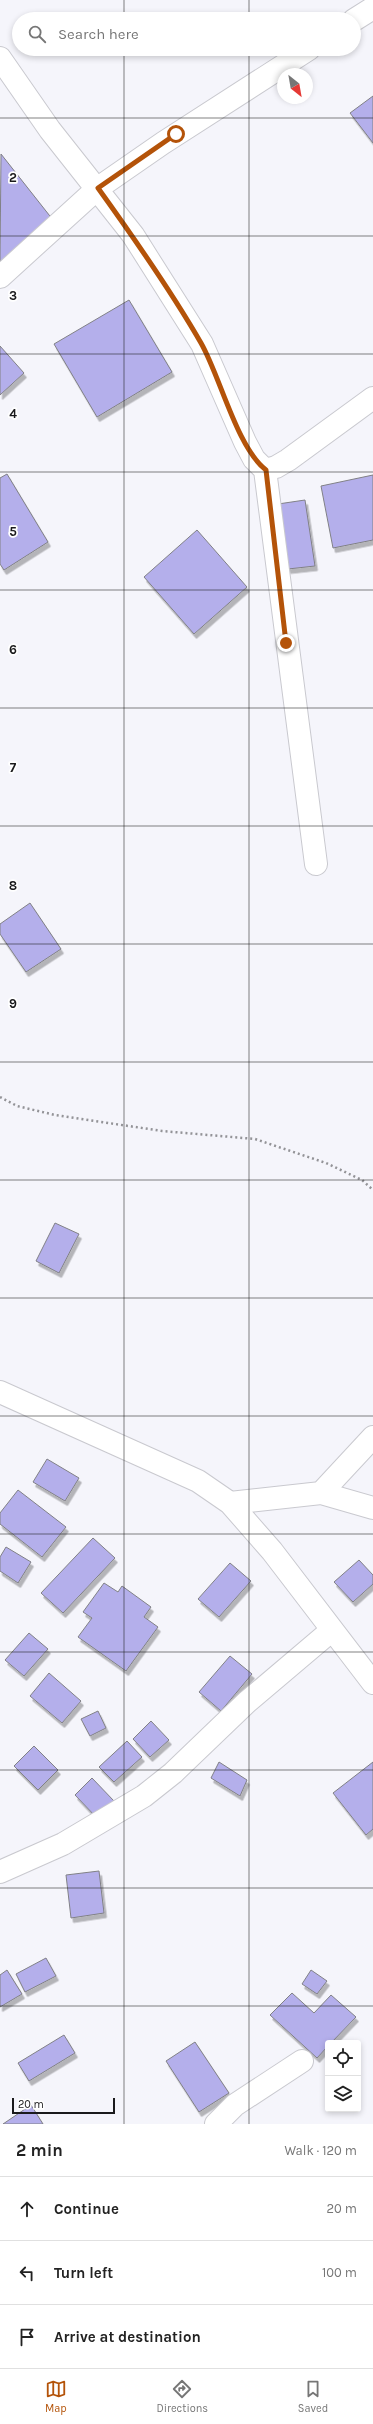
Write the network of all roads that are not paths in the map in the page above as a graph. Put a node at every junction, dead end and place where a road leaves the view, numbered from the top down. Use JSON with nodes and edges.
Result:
{"nodes":[{"id":1,"x":373,"y":8,"type":"edge"},
{"id":2,"x":361,"y":16,"type":"edge"},
{"id":3,"x":298,"y":56,"type":"edge"},
{"id":4,"x":0,"y":58,"type":"edge"},
{"id":5,"x":98,"y":188,"type":"junction"},
{"id":6,"x":0,"y":277,"type":"edge"},
{"id":7,"x":373,"y":398,"type":"edge"},
{"id":8,"x":266,"y":470,"type":"junction"},
{"id":9,"x":316,"y":864,"type":"dead end"},
{"id":10,"x":0,"y":1392,"type":"edge"},
{"id":11,"x":373,"y":1437,"type":"edge"},
{"id":12,"x":321,"y":1493,"type":"junction"},
{"id":13,"x":230,"y":1503,"type":"junction"},
{"id":14,"x":373,"y":1508,"type":"edge"},
{"id":15,"x":332,"y":1630,"type":"junction"},
{"id":16,"x":373,"y":1683,"type":"edge"},
{"id":17,"x":0,"y":1872,"type":"edge"},
{"id":18,"x":302,"y":2061,"type":"dead end"},
{"id":19,"x":216,"y":2124,"type":"edge"}],
"edges":[{"from":1,"to":2,"type":"street"},
{"from":3,"to":5,"type":"street"},
{"from":4,"to":5,"type":"street"},
{"from":5,"to":6,"type":"street"},
{"from":5,"to":8,"type":"street"},
{"from":7,"to":8,"type":"street"},
{"from":8,"to":9,"type":"street"},
{"from":10,"to":13,"type":"street"},
{"from":11,"to":12,"type":"street"},
{"from":12,"to":13,"type":"street"},
{"from":12,"to":14,"type":"street"},
{"from":13,"to":15,"type":"street"},
{"from":15,"to":16,"type":"street"},
{"from":15,"to":17,"type":"street"},
{"from":18,"to":19,"type":"street"}]}
